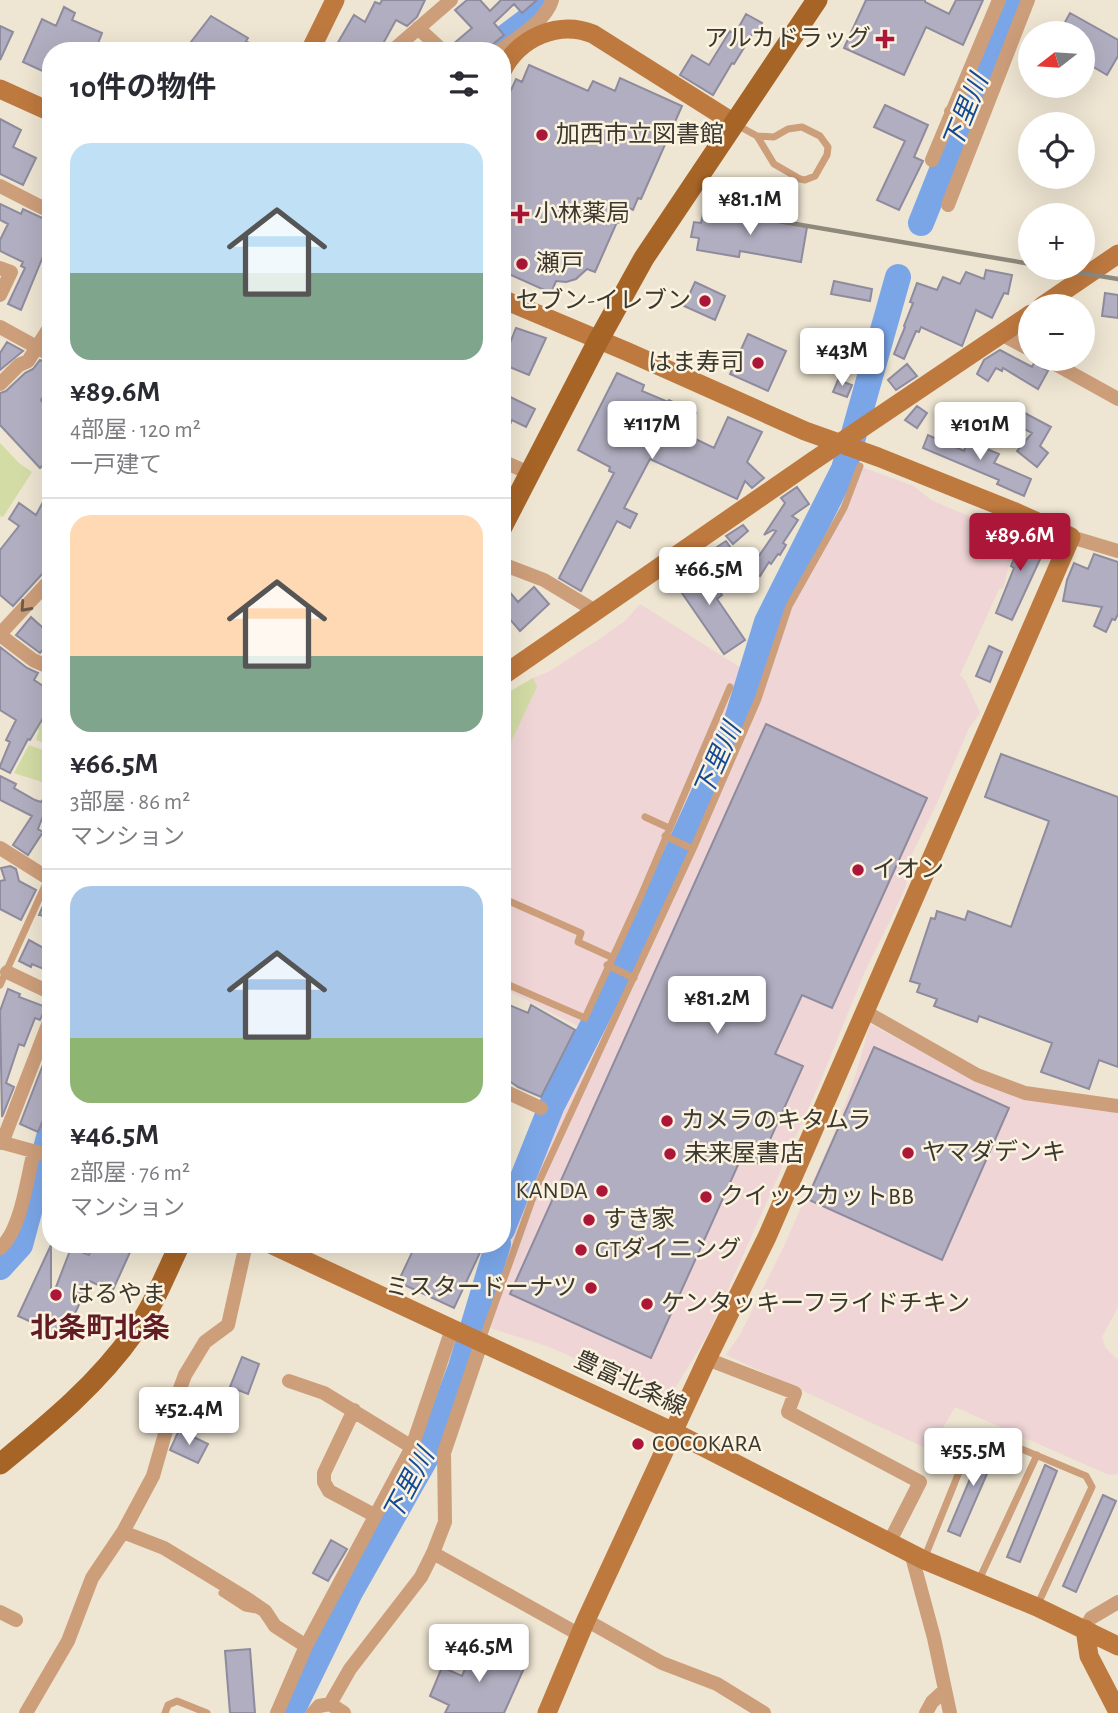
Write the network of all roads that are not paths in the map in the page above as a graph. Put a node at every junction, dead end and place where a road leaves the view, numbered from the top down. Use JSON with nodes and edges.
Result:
{"nodes":[{"id":1,"x":335,"y":0,"type":"edge"},
{"id":2,"x":451,"y":0,"type":"edge"},
{"id":3,"x":552,"y":0,"type":"edge"},
{"id":4,"x":817,"y":0,"type":"edge"},
{"id":5,"x":999,"y":0,"type":"edge"},
{"id":6,"x":1028,"y":0,"type":"edge"},
{"id":7,"x":418,"y":28,"type":"junction"},
{"id":8,"x":314,"y":42,"type":"edge"},
{"id":9,"x":402,"y":42,"type":"edge"},
{"id":10,"x":433,"y":42,"type":"edge"},
{"id":11,"x":511,"y":42,"type":"edge"},
{"id":12,"x":511,"y":59,"type":"edge"},
{"id":13,"x":0,"y":89,"type":"edge"},
{"id":14,"x":42,"y":108,"type":"edge"},
{"id":15,"x":951,"y":112,"type":"junction"},
{"id":16,"x":734,"y":122,"type":"junction"},
{"id":17,"x":977,"y":125,"type":"junction"},
{"id":18,"x":757,"y":136,"type":"junction"},
{"id":19,"x":932,"y":160,"type":"dead end"},
{"id":20,"x":0,"y":186,"type":"edge"},
{"id":21,"x":948,"y":205,"type":"dead end"},
{"id":22,"x":42,"y":207,"type":"edge"},
{"id":23,"x":1118,"y":254,"type":"edge"},
{"id":24,"x":0,"y":268,"type":"edge"},
{"id":25,"x":1060,"y":294,"type":"edge"},
{"id":26,"x":0,"y":295,"type":"edge"},
{"id":27,"x":511,"y":303,"type":"edge"},
{"id":28,"x":1018,"y":323,"type":"edge"},
{"id":29,"x":0,"y":327,"type":"edge"},
{"id":30,"x":1001,"y":334,"type":"junction"},
{"id":31,"x":42,"y":338,"type":"edge"},
{"id":32,"x":598,"y":341,"type":"junction"},
{"id":33,"x":1018,"y":344,"type":"edge"},
{"id":34,"x":36,"y":346,"type":"junction"},
{"id":35,"x":42,"y":350,"type":"edge"},
{"id":36,"x":1068,"y":371,"type":"edge"},
{"id":37,"x":0,"y":384,"type":"edge"},
{"id":38,"x":1118,"y":399,"type":"edge"},
{"id":39,"x":839,"y":444,"type":"junction"},
{"id":40,"x":511,"y":465,"type":"edge"},
{"id":41,"x":859,"y":466,"type":"dead end"},
{"id":42,"x":529,"y":473,"type":"junction"},
{"id":43,"x":511,"y":509,"type":"edge"},
{"id":44,"x":1071,"y":537,"type":"junction"},
{"id":45,"x":1118,"y":551,"type":"edge"},
{"id":46,"x":511,"y":567,"type":"edge"},
{"id":47,"x":42,"y":589,"type":"edge"},
{"id":48,"x":597,"y":612,"type":"junction"},
{"id":49,"x":0,"y":634,"type":"edge"},
{"id":50,"x":42,"y":664,"type":"edge"},
{"id":51,"x":511,"y":670,"type":"edge"},
{"id":52,"x":730,"y":687,"type":"dead end"},
{"id":53,"x":645,"y":817,"type":"dead end"},
{"id":54,"x":667,"y":832,"type":"junction"},
{"id":55,"x":0,"y":848,"type":"edge"},
{"id":56,"x":693,"y":849,"type":"junction"},
{"id":57,"x":42,"y":875,"type":"edge"},
{"id":58,"x":42,"y":894,"type":"edge"},
{"id":59,"x":511,"y":902,"type":"edge"},
{"id":60,"x":611,"y":957,"type":"junction"},
{"id":61,"x":607,"y":965,"type":"junction"},
{"id":62,"x":4,"y":978,"type":"edge"},
{"id":63,"x":634,"y":978,"type":"junction"},
{"id":64,"x":511,"y":986,"type":"edge"},
{"id":65,"x":42,"y":990,"type":"edge"},
{"id":66,"x":864,"y":1011,"type":"junction"},
{"id":67,"x":42,"y":1040,"type":"edge"},
{"id":68,"x":511,"y":1094,"type":"edge"},
{"id":69,"x":1118,"y":1105,"type":"edge"},
{"id":70,"x":541,"y":1108,"type":"dead end"},
{"id":71,"x":1,"y":1143,"type":"edge"},
{"id":72,"x":34,"y":1151,"type":"junction"},
{"id":73,"x":42,"y":1152,"type":"edge"},
{"id":74,"x":2,"y":1243,"type":"edge"},
{"id":75,"x":175,"y":1253,"type":"edge"},
{"id":76,"x":244,"y":1253,"type":"edge"},
{"id":77,"x":289,"y":1253,"type":"edge"},
{"id":78,"x":455,"y":1330,"type":"junction"},
{"id":79,"x":482,"y":1341,"type":"junction"},
{"id":80,"x":707,"y":1359,"type":"junction"},
{"id":81,"x":289,"y":1381,"type":"dead end"},
{"id":82,"x":354,"y":1410,"type":"junction"},
{"id":83,"x":674,"y":1432,"type":"junction"},
{"id":84,"x":412,"y":1447,"type":"junction"},
{"id":85,"x":1037,"y":1455,"type":"junction"},
{"id":86,"x":0,"y":1464,"type":"edge"},
{"id":87,"x":374,"y":1516,"type":"junction"},
{"id":88,"x":123,"y":1532,"type":"junction"},
{"id":89,"x":890,"y":1541,"type":"junction"},
{"id":90,"x":433,"y":1553,"type":"junction"},
{"id":91,"x":917,"y":1556,"type":"junction"},
{"id":92,"x":978,"y":1583,"type":"junction"},
{"id":93,"x":222,"y":1593,"type":"dead end"},
{"id":94,"x":1118,"y":1602,"type":"edge"},
{"id":95,"x":1037,"y":1607,"type":"junction"},
{"id":96,"x":265,"y":1611,"type":"junction"},
{"id":97,"x":0,"y":1612,"type":"edge"},
{"id":98,"x":16,"y":1620,"type":"dead end"},
{"id":99,"x":583,"y":1628,"type":"junction"},
{"id":100,"x":1085,"y":1629,"type":"junction"},
{"id":101,"x":306,"y":1646,"type":"junction"},
{"id":102,"x":1118,"y":1646,"type":"edge"},
{"id":103,"x":945,"y":1690,"type":"junction"},
{"id":104,"x":330,"y":1704,"type":"junction"},
{"id":105,"x":1118,"y":1712,"type":"edge"},
{"id":106,"x":26,"y":1713,"type":"edge"},
{"id":107,"x":165,"y":1713,"type":"edge"},
{"id":108,"x":207,"y":1713,"type":"edge"},
{"id":109,"x":277,"y":1713,"type":"edge"},
{"id":110,"x":313,"y":1713,"type":"edge"},
{"id":111,"x":344,"y":1713,"type":"edge"},
{"id":112,"x":547,"y":1713,"type":"edge"},
{"id":113,"x":764,"y":1713,"type":"edge"},
{"id":114,"x":926,"y":1713,"type":"edge"},
{"id":115,"x":950,"y":1713,"type":"edge"}],
"edges":[{"from":1,"to":8,"type":"street"},
{"from":2,"to":7,"type":"street"},
{"from":3,"to":11,"type":"street"},
{"from":4,"to":16,"type":"main road"},
{"from":5,"to":15,"type":"street"},
{"from":6,"to":17,"type":"street"},
{"from":7,"to":9,"type":"street"},
{"from":7,"to":10,"type":"street"},
{"from":12,"to":16,"type":"street"},
{"from":13,"to":14,"type":"street"},
{"from":15,"to":17,"type":"street"},
{"from":15,"to":19,"type":"street"},
{"from":16,"to":18,"type":"lane"},
{"from":16,"to":32,"type":"main road"},
{"from":17,"to":21,"type":"street"},
{"from":18,"to":18,"type":"lane"},
{"from":20,"to":22,"type":"street"},
{"from":23,"to":25,"type":"street"},
{"from":24,"to":26,"type":"street"},
{"from":27,"to":32,"type":"street"},
{"from":28,"to":30,"type":"street"},
{"from":29,"to":34,"type":"street"},
{"from":30,"to":33,"type":"street"},
{"from":30,"to":39,"type":"street"},
{"from":31,"to":34,"type":"street"},
{"from":32,"to":39,"type":"street"},
{"from":32,"to":42,"type":"main road"},
{"from":34,"to":35,"type":"street"},
{"from":34,"to":37,"type":"street"},
{"from":36,"to":38,"type":"street"},
{"from":39,"to":44,"type":"street"},
{"from":39,"to":48,"type":"street"},
{"from":40,"to":42,"type":"street"},
{"from":41,"to":56,"type":"lane"},
{"from":42,"to":43,"type":"main road"},
{"from":44,"to":45,"type":"street"},
{"from":44,"to":66,"type":"street"},
{"from":46,"to":48,"type":"street"},
{"from":47,"to":49,"type":"street","one_way":true},
{"from":48,"to":51,"type":"street"},
{"from":49,"to":50,"type":"street"},
{"from":52,"to":54,"type":"lane"},
{"from":53,"to":54,"type":"lane"},
{"from":54,"to":56,"type":"lane"},
{"from":54,"to":60,"type":"lane"},
{"from":55,"to":57,"type":"street"},
{"from":56,"to":63,"type":"lane"},
{"from":58,"to":62,"type":"lane"},
{"from":59,"to":60,"type":"lane"},
{"from":60,"to":61,"type":"lane"},
{"from":61,"to":63,"type":"lane"},
{"from":61,"to":64,"type":"lane"},
{"from":62,"to":65,"type":"street"},
{"from":63,"to":79,"type":"lane"},
{"from":66,"to":69,"type":"street"},
{"from":66,"to":80,"type":"street"},
{"from":67,"to":71,"type":"street"},
{"from":68,"to":70,"type":"street"},
{"from":71,"to":72,"type":"street"},
{"from":72,"to":73,"type":"street"},
{"from":72,"to":74,"type":"street"},
{"from":75,"to":86,"type":"main road"},
{"from":76,"to":88,"type":"street"},
{"from":77,"to":78,"type":"street","name":"豊富北条線"},
{"from":78,"to":79,"type":"street","name":"豊富北条線"},
{"from":78,"to":84,"type":"street"},
{"from":79,"to":83,"type":"street","name":"豊富北条線"},
{"from":79,"to":90,"type":"street"},
{"from":80,"to":83,"type":"street"},
{"from":80,"to":89,"type":"street"},
{"from":81,"to":82,"type":"street"},
{"from":82,"to":84,"type":"street"},
{"from":82,"to":87,"type":"street"},
{"from":83,"to":89,"type":"street","name":"豊富北条線"},
{"from":83,"to":99,"type":"street"},
{"from":84,"to":87,"type":"street"},
{"from":85,"to":91,"type":"lane"},
{"from":85,"to":92,"type":"lane"},
{"from":85,"to":95,"type":"lane"},
{"from":87,"to":101,"type":"street"},
{"from":88,"to":96,"type":"street"},
{"from":88,"to":106,"type":"street"},
{"from":89,"to":91,"type":"street","name":"豊富北条線"},
{"from":90,"to":99,"type":"street"},
{"from":90,"to":104,"type":"street"},
{"from":91,"to":92,"type":"street","name":"豊富北条線"},
{"from":91,"to":103,"type":"street"},
{"from":92,"to":95,"type":"street","name":"豊富北条線"},
{"from":93,"to":96,"type":"lane"},
{"from":94,"to":100,"type":"street"},
{"from":95,"to":100,"type":"street","name":"豊富北条線"},
{"from":96,"to":101,"type":"street"},
{"from":97,"to":98,"type":"street"},
{"from":99,"to":112,"type":"street"},
{"from":99,"to":113,"type":"street"},
{"from":100,"to":102,"type":"street","name":"豊富北条線"},
{"from":100,"to":105,"type":"street"},
{"from":101,"to":109,"type":"street"},
{"from":103,"to":114,"type":"street"},
{"from":103,"to":115,"type":"street"},
{"from":104,"to":110,"type":"street"},
{"from":104,"to":111,"type":"street"},
{"from":107,"to":108,"type":"lane"}]}
